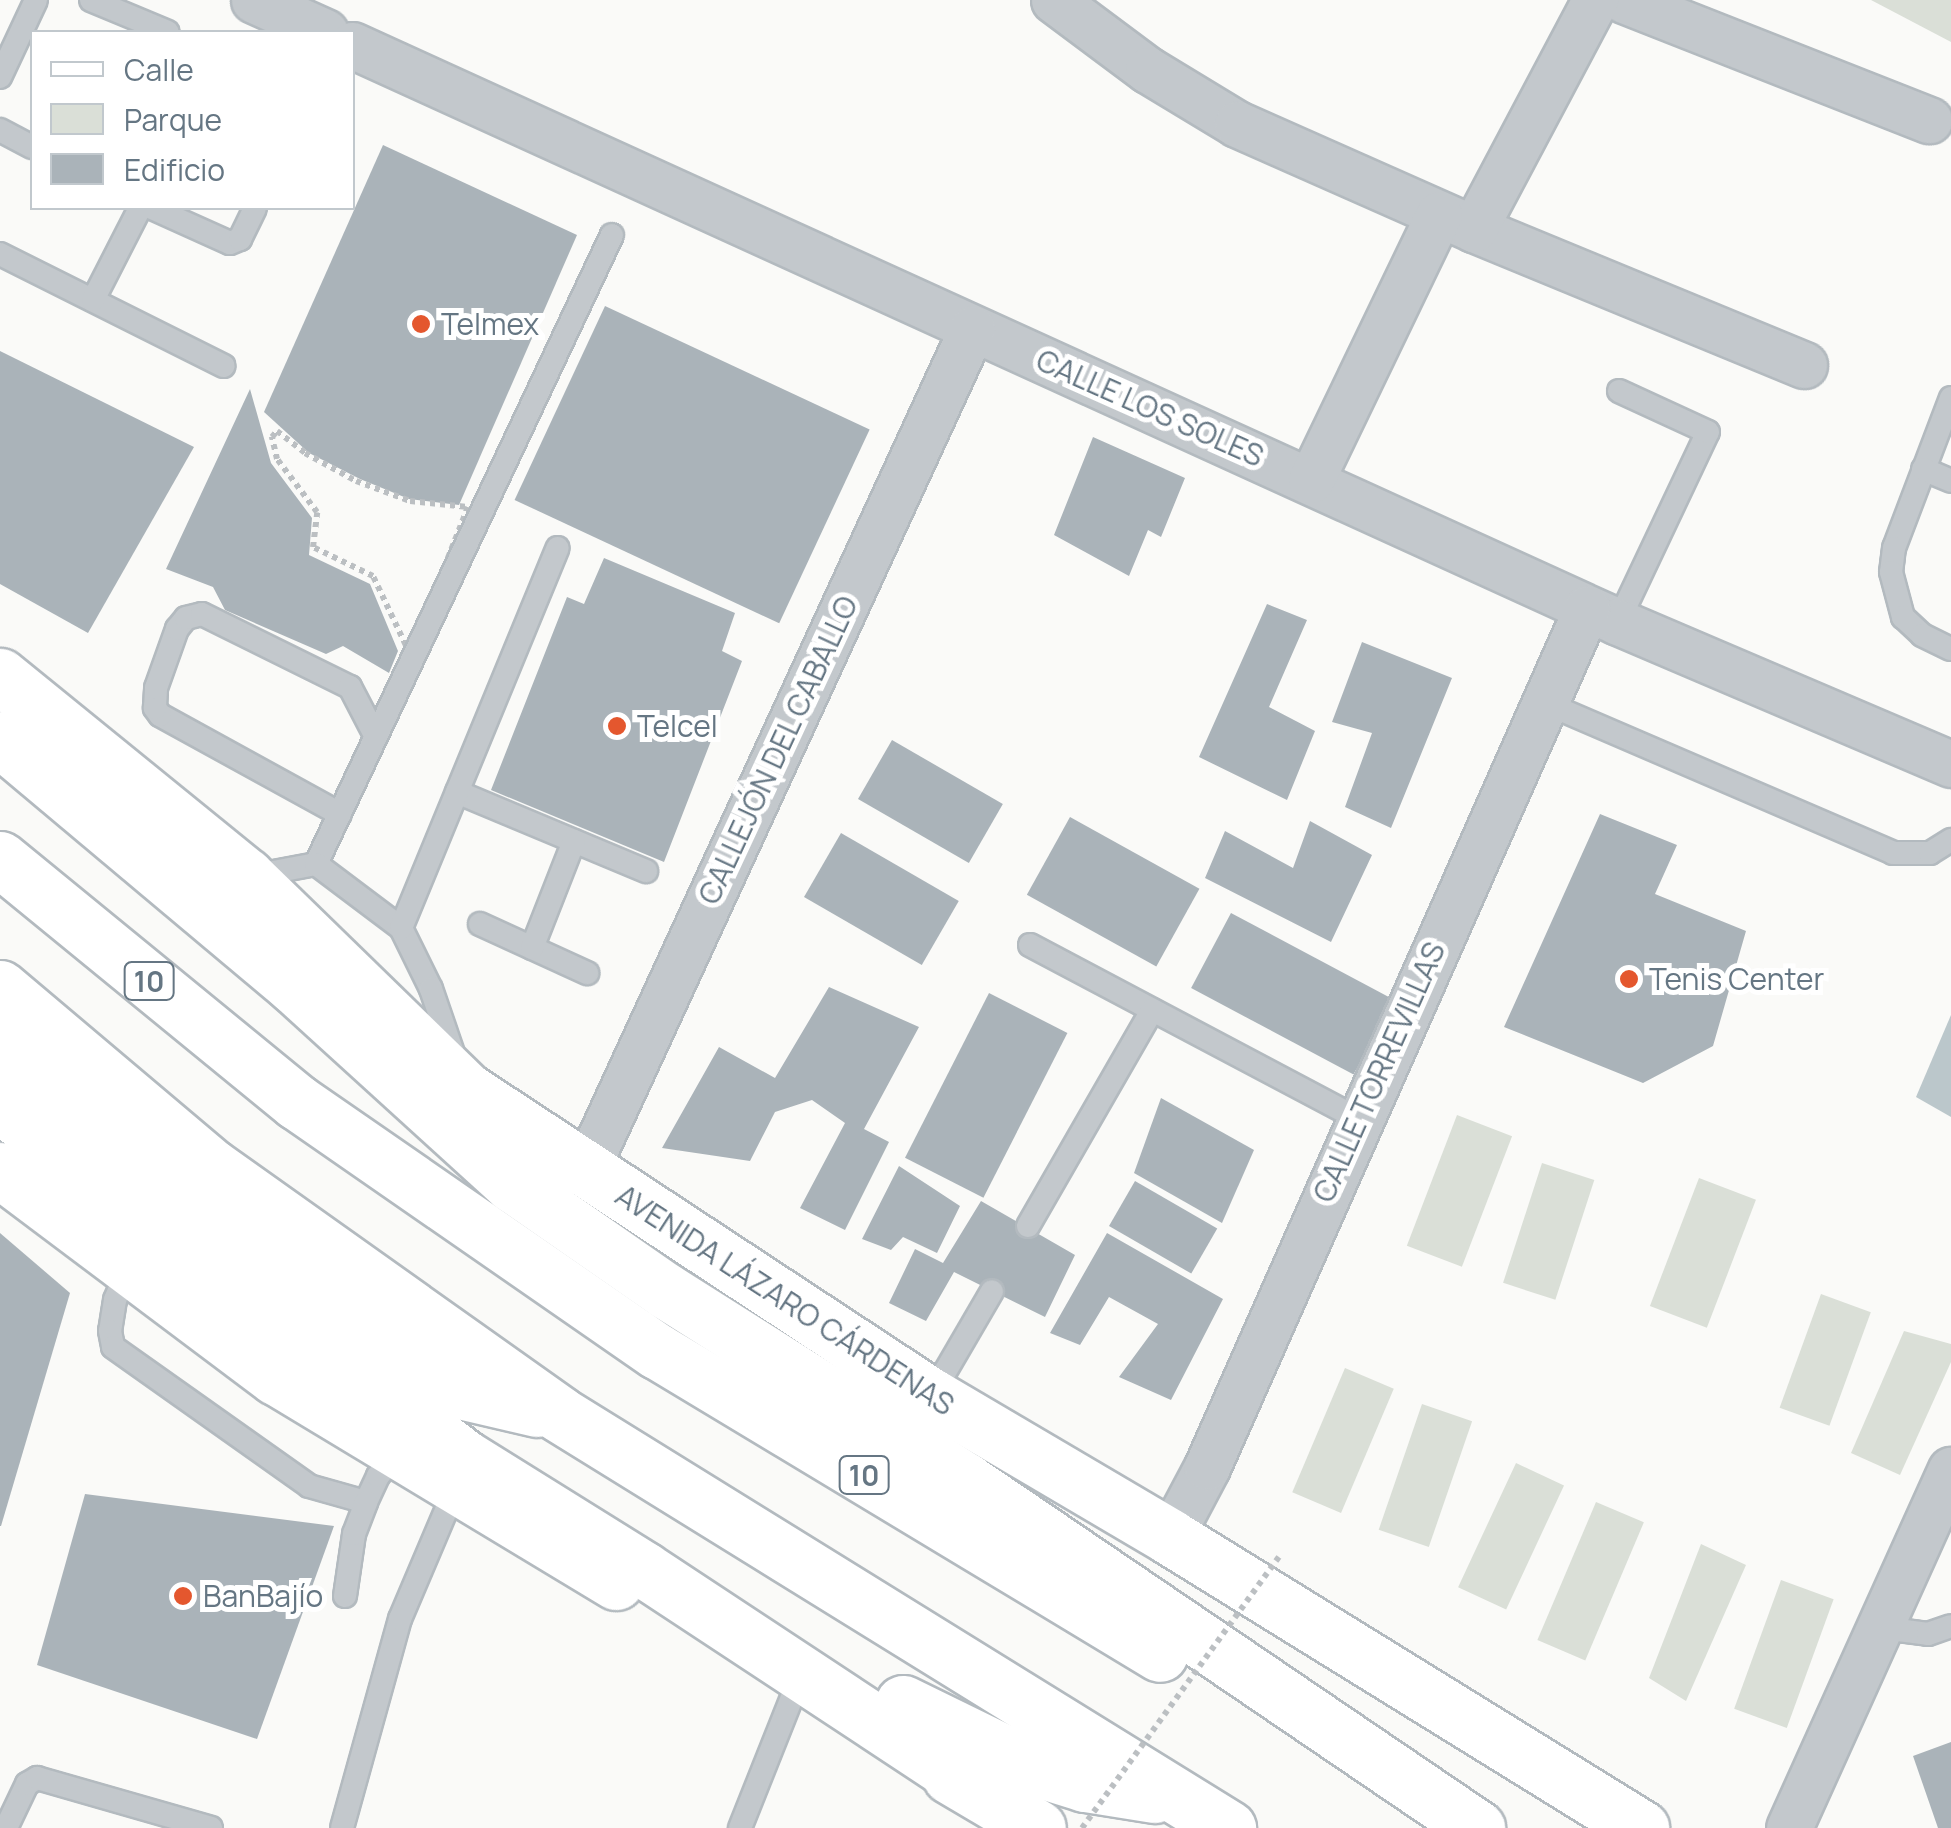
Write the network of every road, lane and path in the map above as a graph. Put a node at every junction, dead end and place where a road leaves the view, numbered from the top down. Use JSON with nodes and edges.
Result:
{"nodes":[{"id":1,"x":92,"y":0,"type":"edge"},
{"id":2,"x":254,"y":0,"type":"edge"},
{"id":3,"x":1054,"y":0,"type":"edge"},
{"id":4,"x":1595,"y":0,"type":"edge"},
{"id":5,"x":1624,"y":0,"type":"edge"},
{"id":6,"x":31,"y":2,"type":"edge"},
{"id":7,"x":163,"y":30,"type":"edge"},
{"id":8,"x":321,"y":30,"type":"edge"},
{"id":9,"x":355,"y":46,"type":"edge"},
{"id":10,"x":0,"y":77,"type":"edge"},
{"id":11,"x":1929,"y":120,"type":"dead end"},
{"id":12,"x":0,"y":130,"type":"edge"},
{"id":13,"x":30,"y":146,"type":"edge"},
{"id":14,"x":139,"y":210,"type":"edge"},
{"id":15,"x":156,"y":210,"type":"edge"},
{"id":16,"x":255,"y":210,"type":"edge"},
{"id":17,"x":1456,"y":222,"type":"junction"},
{"id":18,"x":612,"y":235,"type":"dead end"},
{"id":19,"x":0,"y":254,"type":"edge"},
{"id":20,"x":93,"y":300,"type":"junction"},
{"id":21,"x":972,"y":329,"type":"junction"},
{"id":22,"x":1804,"y":364,"type":"dead end"},
{"id":23,"x":224,"y":366,"type":"dead end"},
{"id":24,"x":1619,"y":391,"type":"dead end"},
{"id":25,"x":1950,"y":394,"type":"edge"},
{"id":26,"x":276,"y":431,"type":"joint"},
{"id":27,"x":1922,"y":469,"type":"junction"},
{"id":28,"x":1311,"y":480,"type":"junction"},
{"id":29,"x":1951,"y":481,"type":"edge"},
{"id":30,"x":558,"y":548,"type":"dead end"},
{"id":31,"x":1602,"y":615,"type":"junction"},
{"id":32,"x":1951,"y":649,"type":"edge"},
{"id":33,"x":0,"y":676,"type":"edge"},
{"id":34,"x":1544,"y":702,"type":"junction"},
{"id":35,"x":376,"y":737,"type":"junction"},
{"id":36,"x":0,"y":739,"type":"edge"},
{"id":37,"x":1951,"y":764,"type":"edge"},
{"id":38,"x":457,"y":792,"type":"junction"},
{"id":39,"x":340,"y":814,"type":"junction"},
{"id":40,"x":1951,"y":840,"type":"edge"},
{"id":41,"x":574,"y":841,"type":"junction"},
{"id":42,"x":0,"y":859,"type":"edge"},
{"id":43,"x":316,"y":864,"type":"junction"},
{"id":44,"x":646,"y":871,"type":"dead end"},
{"id":45,"x":246,"y":876,"type":"junction"},
{"id":46,"x":480,"y":924,"type":"dead end"},
{"id":47,"x":401,"y":928,"type":"junction"},
{"id":48,"x":1030,"y":945,"type":"dead end"},
{"id":49,"x":532,"y":948,"type":"junction"},
{"id":50,"x":587,"y":973,"type":"dead end"},
{"id":51,"x":292,"y":984,"type":"junction"},
{"id":52,"x":0,"y":988,"type":"edge"},
{"id":53,"x":1152,"y":1010,"type":"junction"},
{"id":54,"x":12,"y":1077,"type":"edge"},
{"id":55,"x":462,"y":1087,"type":"junction"},
{"id":56,"x":1358,"y":1119,"type":"junction"},
{"id":57,"x":0,"y":1170,"type":"edge"},
{"id":58,"x":584,"y":1172,"type":"junction"},
{"id":59,"x":1028,"y":1226,"type":"dead end"},
{"id":60,"x":129,"y":1267,"type":"junction"},
{"id":61,"x":992,"y":1290,"type":"dead end"},
{"id":62,"x":930,"y":1396,"type":"junction"},
{"id":63,"x":560,"y":1414,"type":"junction"},
{"id":64,"x":399,"y":1452,"type":"junction"},
{"id":65,"x":1950,"y":1476,"type":"edge"},
{"id":66,"x":456,"y":1487,"type":"junction"},
{"id":67,"x":366,"y":1502,"type":"junction"},
{"id":68,"x":1170,"y":1537,"type":"junction"},
{"id":69,"x":1280,"y":1554,"type":"dead end"},
{"id":70,"x":643,"y":1569,"type":"junction"},
{"id":71,"x":345,"y":1596,"type":"dead end"},
{"id":72,"x":1951,"y":1626,"type":"edge"},
{"id":73,"x":1883,"y":1628,"type":"junction"},
{"id":74,"x":796,"y":1686,"type":"junction"},
{"id":75,"x":1180,"y":1799,"type":"junction"},
{"id":76,"x":1015,"y":1814,"type":"edge"},
{"id":77,"x":1796,"y":1825,"type":"edge"},
{"id":78,"x":6,"y":1828,"type":"edge"},
{"id":79,"x":211,"y":1828,"type":"edge"},
{"id":80,"x":342,"y":1828,"type":"edge"},
{"id":81,"x":740,"y":1828,"type":"edge"},
{"id":82,"x":1082,"y":1828,"type":"edge"},
{"id":83,"x":1228,"y":1828,"type":"edge"},
{"id":84,"x":1444,"y":1828,"type":"edge"},
{"id":85,"x":1477,"y":1828,"type":"edge"},
{"id":86,"x":1642,"y":1828,"type":"edge"}],
"edges":[{"from":1,"to":7,"type":"lane"},
{"from":2,"to":8,"type":"street"},
{"from":3,"to":17,"type":"street"},
{"from":4,"to":17,"type":"street"},
{"from":5,"to":11,"type":"street"},
{"from":6,"to":10,"type":"lane"},
{"from":9,"to":21,"type":"street","name":"CALLE LOS SOLES"},
{"from":12,"to":13,"type":"lane"},
{"from":14,"to":20,"type":"lane"},
{"from":15,"to":16,"type":"lane"},
{"from":17,"to":22,"type":"street"},
{"from":17,"to":28,"type":"street"},
{"from":18,"to":35,"type":"lane"},
{"from":19,"to":20,"type":"lane"},
{"from":20,"to":23,"type":"lane"},
{"from":21,"to":28,"type":"street","name":"CALLE LOS SOLES"},
{"from":21,"to":58,"type":"street","name":"CALLEJÓN DEL CABALLO"},
{"from":24,"to":31,"type":"lane"},
{"from":25,"to":27,"type":"lane"},
{"from":26,"to":26,"type":"path"},
{"from":27,"to":29,"type":"lane"},
{"from":27,"to":32,"type":"lane"},
{"from":28,"to":31,"type":"street","name":"CALLE LOS SOLES"},
{"from":30,"to":38,"type":"lane"},
{"from":31,"to":34,"type":"street","name":"CALLE TORREVILLAS"},
{"from":31,"to":37,"type":"street","name":"CALLE LOS SOLES"},
{"from":33,"to":45,"type":"main road","name":"AVENIDA LÁZARO CÁRDENAS"},
{"from":34,"to":40,"type":"lane"},
{"from":34,"to":56,"type":"street","name":"CALLE TORREVILLAS"},
{"from":35,"to":39,"type":"lane"},
{"from":35,"to":39,"type":"lane"},
{"from":36,"to":51,"type":"main road"},
{"from":38,"to":41,"type":"lane"},
{"from":38,"to":47,"type":"lane"},
{"from":39,"to":43,"type":"lane"},
{"from":41,"to":44,"type":"lane"},
{"from":41,"to":49,"type":"lane"},
{"from":42,"to":84,"type":"main road","number":"10"},
{"from":43,"to":45,"type":"lane"},
{"from":43,"to":47,"type":"lane"},
{"from":45,"to":55,"type":"main road","name":"AVENIDA LÁZARO CÁRDENAS"},
{"from":46,"to":49,"type":"lane"},
{"from":47,"to":55,"type":"lane"},
{"from":48,"to":53,"type":"lane"},
{"from":49,"to":50,"type":"lane"},
{"from":51,"to":55,"type":"main road"},
{"from":51,"to":85,"type":"main road"},
{"from":52,"to":63,"type":"main road"},
{"from":53,"to":56,"type":"lane"},
{"from":53,"to":59,"type":"lane"},
{"from":54,"to":63,"type":"main road"},
{"from":54,"to":70,"type":"main road"},
{"from":55,"to":58,"type":"main road","name":"AVENIDA LÁZARO CÁRDENAS"},
{"from":56,"to":68,"type":"street","name":"CALLE TORREVILLAS"},
{"from":57,"to":60,"type":"main road"},
{"from":58,"to":62,"type":"main road","name":"AVENIDA LÁZARO CÁRDENAS"},
{"from":60,"to":64,"type":"main road"},
{"from":60,"to":67,"type":"lane"},
{"from":61,"to":62,"type":"lane"},
{"from":62,"to":68,"type":"main road","name":"AVENIDA LÁZARO CÁRDENAS"},
{"from":63,"to":75,"type":"main road"},
{"from":64,"to":66,"type":"main road"},
{"from":64,"to":67,"type":"lane"},
{"from":65,"to":73,"type":"street"},
{"from":66,"to":74,"type":"main road"},
{"from":66,"to":80,"type":"lane"},
{"from":67,"to":71,"type":"lane"},
{"from":68,"to":86,"type":"main road","name":"AVENIDA LÁZARO CÁRDENAS"},
{"from":69,"to":82,"type":"path","bridge":true},
{"from":70,"to":75,"type":"main road"},
{"from":70,"to":76,"type":"main road"},
{"from":72,"to":73,"type":"lane"},
{"from":73,"to":77,"type":"street"},
{"from":74,"to":76,"type":"main road"},
{"from":74,"to":81,"type":"lane"},
{"from":75,"to":83,"type":"main road"},
{"from":78,"to":79,"type":"lane"}]}
